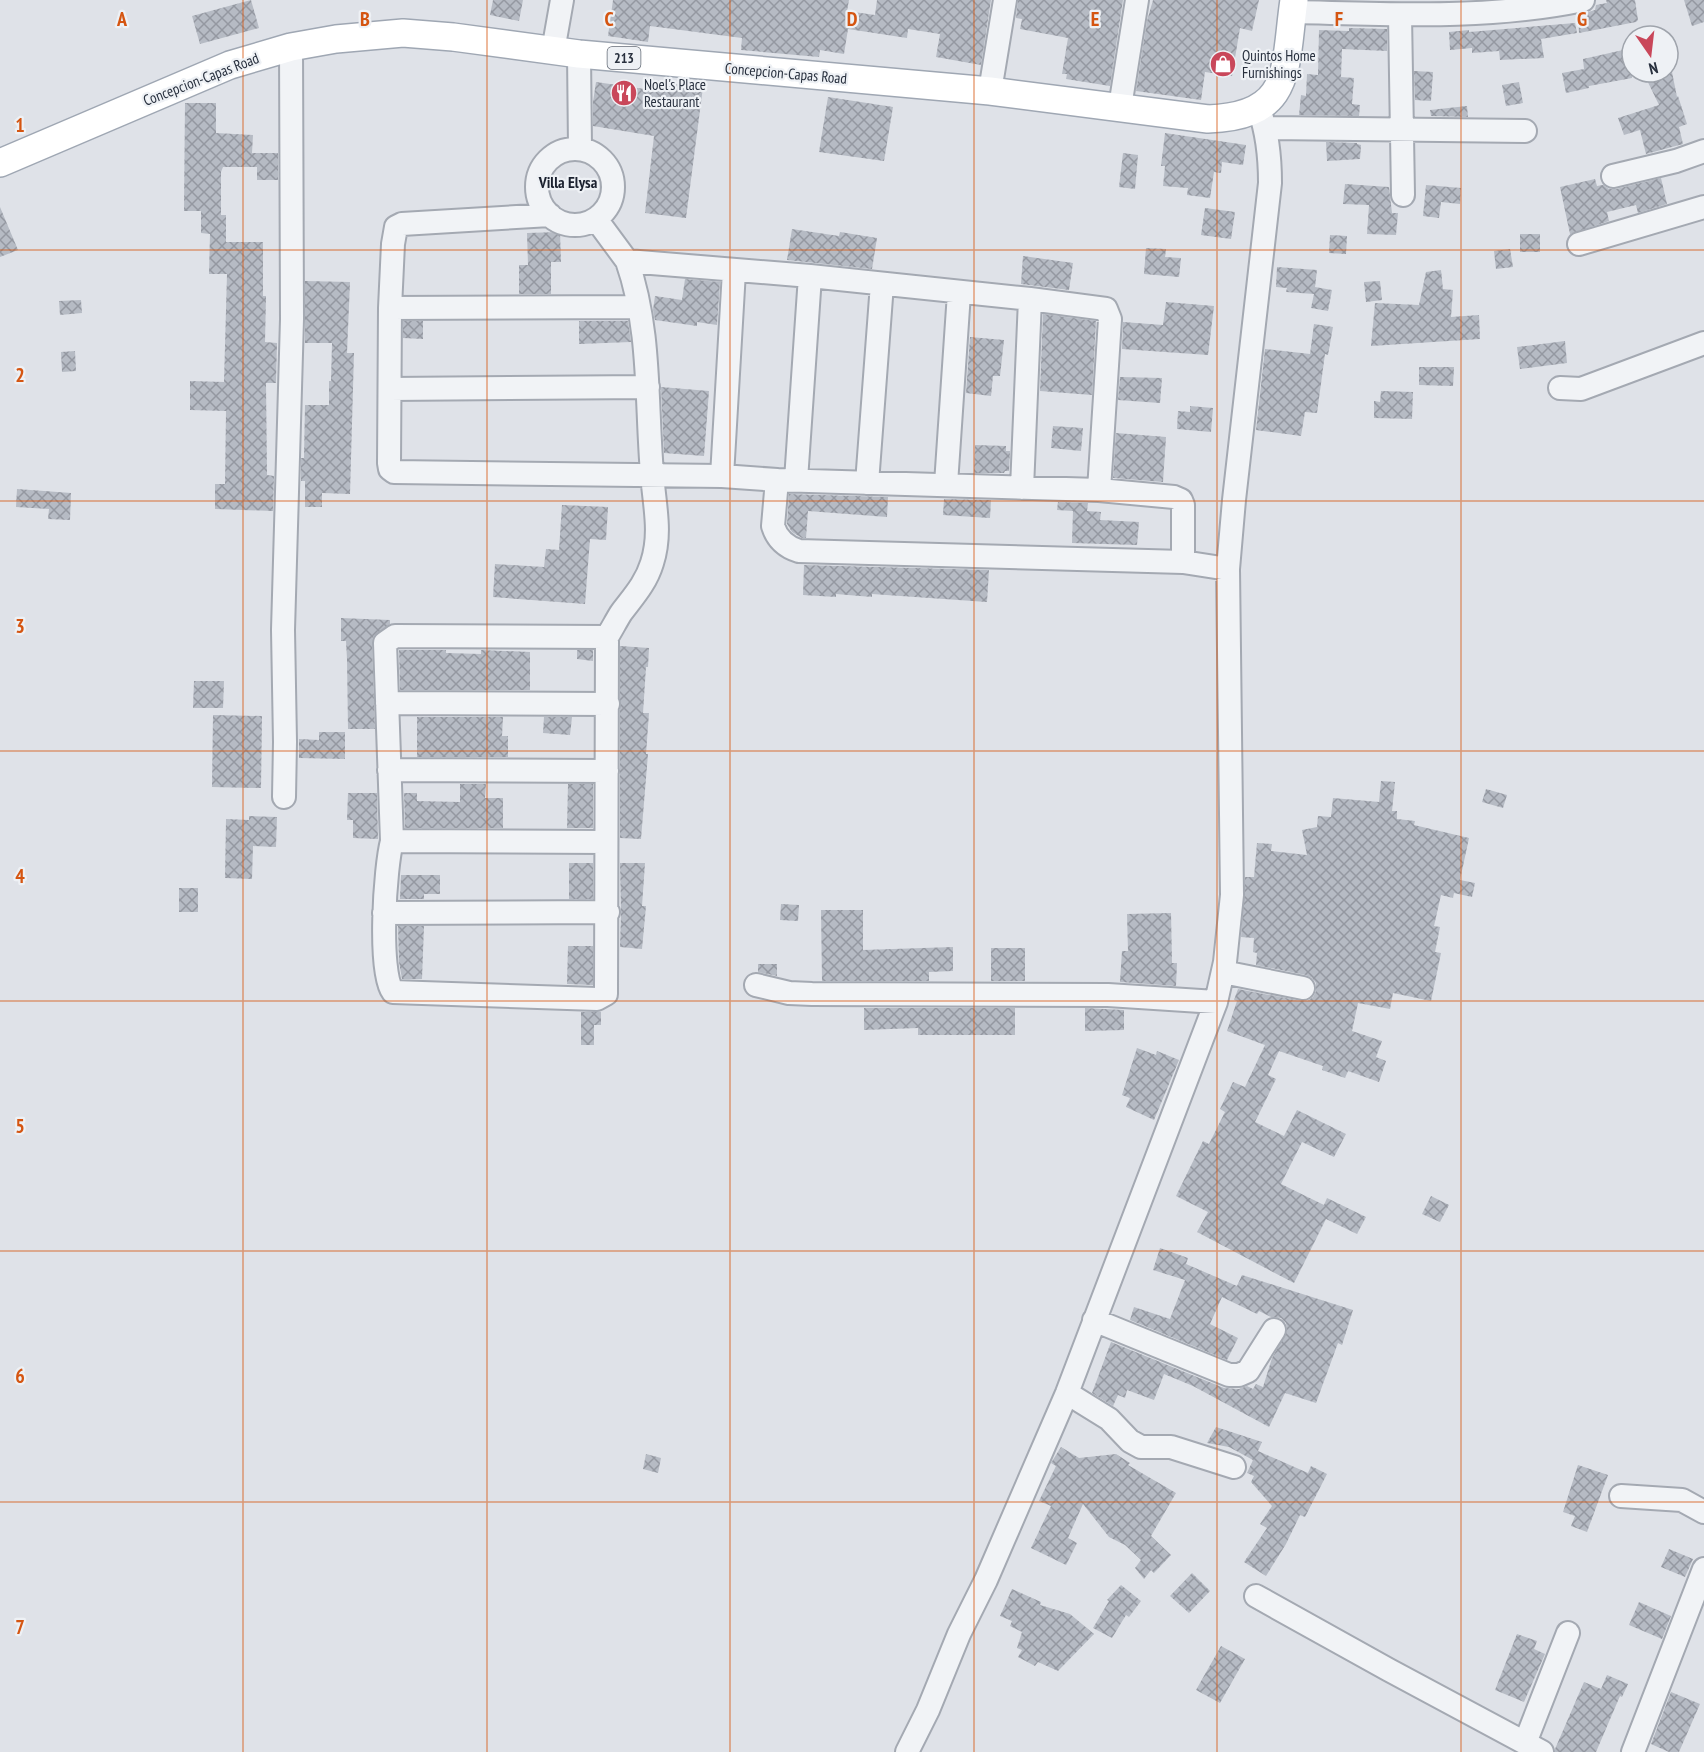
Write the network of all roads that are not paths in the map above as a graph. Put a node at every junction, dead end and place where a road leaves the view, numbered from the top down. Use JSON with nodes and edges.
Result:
{"nodes":[{"id":1,"x":562,"y":0,"type":"edge"},
{"id":2,"x":1005,"y":0,"type":"edge"},
{"id":3,"x":1137,"y":0,"type":"edge"},
{"id":4,"x":1583,"y":0,"type":"edge"},
{"id":5,"x":1293,"y":6,"type":"edge"},
{"id":6,"x":1400,"y":15,"type":"junction"},
{"id":7,"x":291,"y":47,"type":"junction"},
{"id":8,"x":566,"y":53,"type":"junction"},
{"id":9,"x":990,"y":91,"type":"junction"},
{"id":10,"x":1120,"y":106,"type":"junction"},
{"id":11,"x":1262,"y":118,"type":"junction"},
{"id":12,"x":1402,"y":129,"type":"junction"},
{"id":13,"x":1525,"y":131,"type":"dead end"},
{"id":14,"x":580,"y":148,"type":"junction"},
{"id":15,"x":1704,"y":151,"type":"edge"},
{"id":16,"x":0,"y":163,"type":"edge"},
{"id":17,"x":1613,"y":176,"type":"dead end"},
{"id":18,"x":1404,"y":195,"type":"dead end"},
{"id":19,"x":1704,"y":207,"type":"edge"},
{"id":20,"x":550,"y":215,"type":"junction"},
{"id":21,"x":596,"y":219,"type":"junction"},
{"id":22,"x":1579,"y":244,"type":"dead end"},
{"id":23,"x":627,"y":261,"type":"junction"},
{"id":24,"x":734,"y":271,"type":"junction"},
{"id":25,"x":810,"y":276,"type":"junction"},
{"id":26,"x":882,"y":284,"type":"junction"},
{"id":27,"x":959,"y":293,"type":"junction"},
{"id":28,"x":1030,"y":299,"type":"junction"},
{"id":29,"x":639,"y":307,"type":"junction"},
{"id":30,"x":390,"y":308,"type":"junction"},
{"id":31,"x":1704,"y":343,"type":"edge"},
{"id":32,"x":648,"y":387,"type":"junction"},
{"id":33,"x":1560,"y":388,"type":"dead end"},
{"id":34,"x":390,"y":389,"type":"junction"},
{"id":35,"x":652,"y":475,"type":"junction"},
{"id":36,"x":722,"y":476,"type":"junction"},
{"id":37,"x":786,"y":480,"type":"junction"},
{"id":38,"x":867,"y":483,"type":"junction"},
{"id":39,"x":946,"y":484,"type":"junction"},
{"id":40,"x":1022,"y":488,"type":"junction"},
{"id":41,"x":1100,"y":490,"type":"junction"},
{"id":42,"x":1184,"y":562,"type":"junction"},
{"id":43,"x":1228,"y":569,"type":"junction"},
{"id":44,"x":608,"y":637,"type":"junction"},
{"id":45,"x":387,"y":703,"type":"junction"},
{"id":46,"x":608,"y":704,"type":"junction"},
{"id":47,"x":389,"y":770,"type":"junction"},
{"id":48,"x":607,"y":771,"type":"junction"},
{"id":49,"x":284,"y":797,"type":"dead end"},
{"id":50,"x":392,"y":841,"type":"junction"},
{"id":51,"x":606,"y":842,"type":"junction"},
{"id":52,"x":608,"y":912,"type":"junction"},
{"id":53,"x":384,"y":913,"type":"junction"},
{"id":54,"x":1223,"y":972,"type":"junction"},
{"id":55,"x":756,"y":985,"type":"dead end"},
{"id":56,"x":1304,"y":988,"type":"dead end"},
{"id":57,"x":1216,"y":1002,"type":"junction"},
{"id":58,"x":1094,"y":1320,"type":"junction"},
{"id":59,"x":1274,"y":1330,"type":"dead end"},
{"id":60,"x":1067,"y":1393,"type":"junction"},
{"id":61,"x":1234,"y":1467,"type":"dead end"},
{"id":62,"x":1621,"y":1496,"type":"dead end"},
{"id":63,"x":1704,"y":1512,"type":"edge"},
{"id":64,"x":1704,"y":1569,"type":"edge"},
{"id":65,"x":1256,"y":1596,"type":"dead end"},
{"id":66,"x":1568,"y":1633,"type":"dead end"},
{"id":67,"x":1534,"y":1748,"type":"edge"},
{"id":68,"x":907,"y":1752,"type":"edge"},
{"id":69,"x":1633,"y":1752,"type":"edge"}],
"edges":[{"from":1,"to":8,"type":"street"},
{"from":2,"to":9,"type":"street"},
{"from":3,"to":10,"type":"street"},
{"from":4,"to":6,"type":"street"},
{"from":5,"to":6,"type":"street"},
{"from":5,"to":11,"type":"main road"},
{"from":6,"to":12,"type":"street"},
{"from":7,"to":8,"type":"main road","name":"Concepcion-Capas Road","number":"213"},
{"from":7,"to":16,"type":"main road","name":"Concepcion-Capas Road","number":"213"},
{"from":7,"to":49,"type":"street"},
{"from":8,"to":9,"type":"main road","name":"Concepcion-Capas Road","number":"213"},
{"from":8,"to":14,"type":"street"},
{"from":9,"to":10,"type":"main road","name":"Concepcion-Capas Road","number":"213"},
{"from":10,"to":11,"type":"main road","name":"Concepcion-Capas Road","number":"213"},
{"from":11,"to":12,"type":"street"},
{"from":11,"to":43,"type":"street"},
{"from":12,"to":13,"type":"street"},
{"from":12,"to":18,"type":"street"},
{"from":14,"to":20,"type":"street"},
{"from":14,"to":21,"type":"street"},
{"from":15,"to":17,"type":"street"},
{"from":19,"to":22,"type":"street"},
{"from":20,"to":21,"type":"street"},
{"from":20,"to":30,"type":"street"},
{"from":21,"to":23,"type":"street"},
{"from":23,"to":24,"type":"street"},
{"from":23,"to":29,"type":"street"},
{"from":24,"to":25,"type":"street"},
{"from":24,"to":36,"type":"street"},
{"from":25,"to":26,"type":"street"},
{"from":25,"to":37,"type":"street"},
{"from":26,"to":27,"type":"street"},
{"from":26,"to":38,"type":"street"},
{"from":27,"to":28,"type":"street"},
{"from":27,"to":39,"type":"street"},
{"from":28,"to":40,"type":"street"},
{"from":28,"to":41,"type":"street"},
{"from":29,"to":30,"type":"street"},
{"from":29,"to":32,"type":"street"},
{"from":30,"to":34,"type":"street"},
{"from":31,"to":33,"type":"street"},
{"from":32,"to":34,"type":"street"},
{"from":32,"to":35,"type":"street"},
{"from":34,"to":35,"type":"street"},
{"from":35,"to":36,"type":"street"},
{"from":35,"to":44,"type":"street"},
{"from":36,"to":37,"type":"street"},
{"from":37,"to":38,"type":"street"},
{"from":37,"to":42,"type":"street"},
{"from":38,"to":39,"type":"street"},
{"from":39,"to":40,"type":"street"},
{"from":40,"to":41,"type":"street"},
{"from":41,"to":42,"type":"street"},
{"from":42,"to":43,"type":"street"},
{"from":43,"to":54,"type":"street"},
{"from":44,"to":45,"type":"street"},
{"from":44,"to":46,"type":"street"},
{"from":45,"to":46,"type":"street"},
{"from":45,"to":47,"type":"street"},
{"from":46,"to":48,"type":"street"},
{"from":47,"to":48,"type":"street"},
{"from":47,"to":50,"type":"street"},
{"from":48,"to":51,"type":"street"},
{"from":50,"to":51,"type":"street"},
{"from":50,"to":53,"type":"street"},
{"from":51,"to":52,"type":"street"},
{"from":52,"to":53,"type":"street"},
{"from":52,"to":53,"type":"street"},
{"from":54,"to":56,"type":"street"},
{"from":54,"to":57,"type":"street"},
{"from":55,"to":57,"type":"street"},
{"from":57,"to":58,"type":"street"},
{"from":58,"to":59,"type":"street"},
{"from":58,"to":60,"type":"street"},
{"from":60,"to":61,"type":"street"},
{"from":60,"to":68,"type":"street"},
{"from":62,"to":63,"type":"street"},
{"from":64,"to":69,"type":"street"},
{"from":65,"to":67,"type":"street"},
{"from":66,"to":67,"type":"street"}]}
